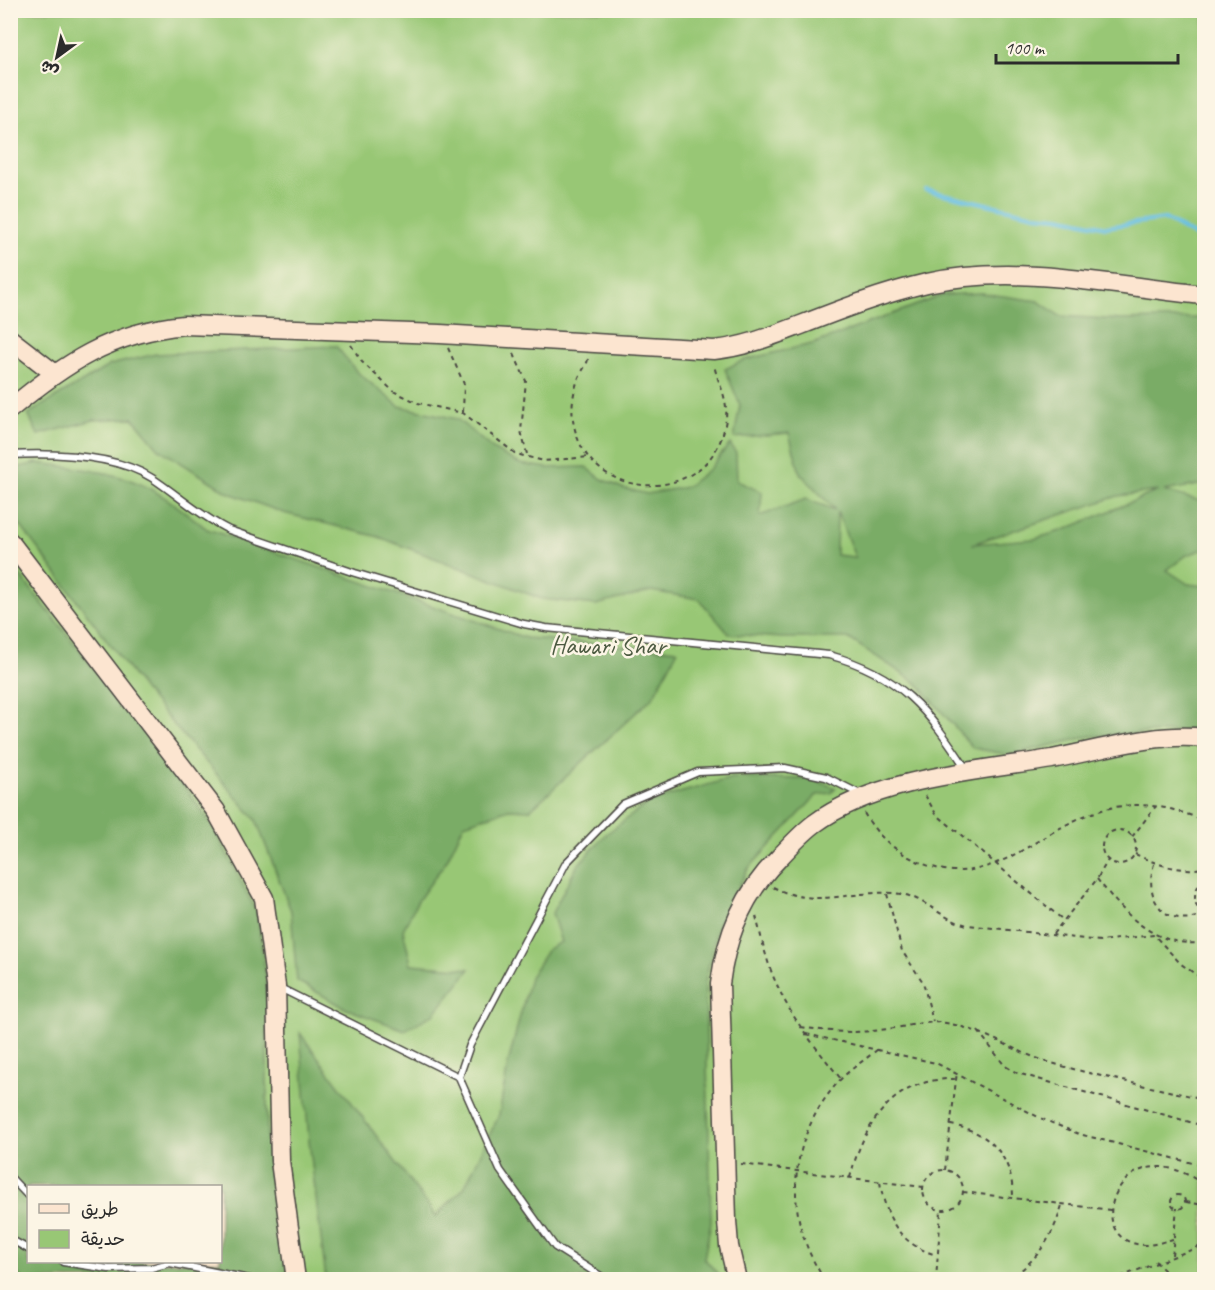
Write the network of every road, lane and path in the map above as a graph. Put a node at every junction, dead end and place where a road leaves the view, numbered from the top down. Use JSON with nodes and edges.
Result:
{"nodes":[{"id":1,"x":1204,"y":295,"type":"edge"},
{"id":2,"x":350,"y":332,"type":"junction"},
{"id":3,"x":440,"y":334,"type":"junction"},
{"id":4,"x":10,"y":339,"type":"edge"},
{"id":5,"x":505,"y":339,"type":"junction"},
{"id":6,"x":589,"y":344,"type":"junction"},
{"id":7,"x":714,"y":350,"type":"junction"},
{"id":8,"x":54,"y":373,"type":"junction"},
{"id":9,"x":10,"y":409,"type":"edge"},
{"id":10,"x":463,"y":413,"type":"junction"},
{"id":11,"x":10,"y":455,"type":"edge"},
{"id":12,"x":589,"y":457,"type":"junction"},
{"id":13,"x":528,"y":458,"type":"junction"},
{"id":14,"x":10,"y":542,"type":"edge"},
{"id":15,"x":1204,"y":738,"type":"edge"},
{"id":16,"x":969,"y":773,"type":"junction"},
{"id":17,"x":918,"y":782,"type":"junction"},
{"id":18,"x":861,"y":798,"type":"junction"},
{"id":19,"x":1156,"y":806,"type":"junction"},
{"id":20,"x":1204,"y":821,"type":"edge"},
{"id":21,"x":1132,"y":837,"type":"junction"},
{"id":22,"x":1135,"y":854,"type":"junction"},
{"id":23,"x":1108,"y":860,"type":"junction"},
{"id":24,"x":994,"y":864,"type":"junction"},
{"id":25,"x":1154,"y":864,"type":"junction"},
{"id":26,"x":1204,"y":867,"type":"edge"},
{"id":27,"x":761,"y":879,"type":"junction"},
{"id":28,"x":1097,"y":879,"type":"junction"},
{"id":29,"x":1204,"y":879,"type":"edge"},
{"id":30,"x":887,"y":894,"type":"junction"},
{"id":31,"x":750,"y":895,"type":"junction"},
{"id":32,"x":1204,"y":915,"type":"edge"},
{"id":33,"x":1062,"y":919,"type":"junction"},
{"id":34,"x":1053,"y":934,"type":"junction"},
{"id":35,"x":1154,"y":935,"type":"junction"},
{"id":36,"x":1204,"y":943,"type":"edge"},
{"id":37,"x":1204,"y":980,"type":"edge"},
{"id":38,"x":276,"y":987,"type":"junction"},
{"id":39,"x":933,"y":1022,"type":"junction"},
{"id":40,"x":801,"y":1027,"type":"junction"},
{"id":41,"x":978,"y":1031,"type":"junction"},
{"id":42,"x":806,"y":1034,"type":"junction"},
{"id":43,"x":878,"y":1049,"type":"junction"},
{"id":44,"x":957,"y":1072,"type":"junction"},
{"id":45,"x":459,"y":1077,"type":"junction"},
{"id":46,"x":841,"y":1079,"type":"junction"},
{"id":47,"x":956,"y":1079,"type":"junction"},
{"id":48,"x":1204,"y":1099,"type":"edge"},
{"id":49,"x":950,"y":1125,"type":"junction"},
{"id":50,"x":1204,"y":1126,"type":"edge"},
{"id":51,"x":727,"y":1163,"type":"junction"},
{"id":52,"x":1204,"y":1166,"type":"edge"},
{"id":53,"x":945,"y":1170,"type":"junction"},
{"id":54,"x":795,"y":1171,"type":"junction"},
{"id":55,"x":10,"y":1177,"type":"edge"},
{"id":56,"x":850,"y":1179,"type":"junction"},
{"id":57,"x":880,"y":1182,"type":"junction"},
{"id":58,"x":1204,"y":1185,"type":"edge"},
{"id":59,"x":923,"y":1187,"type":"junction"},
{"id":60,"x":963,"y":1192,"type":"junction"},
{"id":61,"x":27,"y":1195,"type":"edge"},
{"id":62,"x":1013,"y":1198,"type":"junction"},
{"id":63,"x":1185,"y":1202,"type":"junction"},
{"id":64,"x":1062,"y":1204,"type":"junction"},
{"id":65,"x":1204,"y":1204,"type":"edge"},
{"id":66,"x":1176,"y":1208,"type":"junction"},
{"id":67,"x":941,"y":1210,"type":"junction"},
{"id":68,"x":1111,"y":1210,"type":"junction"},
{"id":69,"x":10,"y":1239,"type":"edge"},
{"id":70,"x":1173,"y":1239,"type":"junction"},
{"id":71,"x":1204,"y":1245,"type":"edge"},
{"id":72,"x":27,"y":1248,"type":"edge"},
{"id":73,"x":938,"y":1255,"type":"junction"},
{"id":74,"x":1172,"y":1255,"type":"junction"},
{"id":75,"x":1155,"y":1261,"type":"junction"},
{"id":76,"x":68,"y":1263,"type":"edge"},
{"id":77,"x":166,"y":1263,"type":"edge"},
{"id":78,"x":174,"y":1263,"type":"edge"},
{"id":79,"x":254,"y":1280,"type":"edge"},
{"id":80,"x":296,"y":1280,"type":"edge"},
{"id":81,"x":607,"y":1280,"type":"edge"},
{"id":82,"x":737,"y":1280,"type":"edge"},
{"id":83,"x":825,"y":1280,"type":"edge"},
{"id":84,"x":936,"y":1280,"type":"edge"},
{"id":85,"x":1006,"y":1280,"type":"edge"},
{"id":86,"x":1112,"y":1280,"type":"edge"},
{"id":87,"x":1174,"y":1280,"type":"edge"}],
"edges":[{"from":1,"to":7,"type":"street"},
{"from":2,"to":3,"type":"street"},
{"from":2,"to":8,"type":"street"},
{"from":2,"to":10,"type":"path"},
{"from":3,"to":5,"type":"street"},
{"from":3,"to":10,"type":"path"},
{"from":4,"to":8,"type":"street"},
{"from":5,"to":6,"type":"street"},
{"from":5,"to":13,"type":"path"},
{"from":6,"to":7,"type":"street"},
{"from":6,"to":12,"type":"path"},
{"from":7,"to":12,"type":"path"},
{"from":8,"to":9,"type":"street"},
{"from":10,"to":13,"type":"path"},
{"from":11,"to":16,"type":"lane"},
{"from":12,"to":13,"type":"path"},
{"from":14,"to":38,"type":"street"},
{"from":15,"to":16,"type":"street"},
{"from":16,"to":17,"type":"street"},
{"from":17,"to":18,"type":"street"},
{"from":17,"to":24,"type":"path"},
{"from":18,"to":24,"type":"path"},
{"from":18,"to":27,"type":"street"},
{"from":18,"to":45,"type":"lane"},
{"from":19,"to":20,"type":"path"},
{"from":19,"to":21,"type":"path"},
{"from":19,"to":24,"type":"path"},
{"from":21,"to":22,"type":"path"},
{"from":21,"to":23,"type":"path"},
{"from":22,"to":23,"type":"path"},
{"from":22,"to":25,"type":"path"},
{"from":23,"to":28,"type":"path"},
{"from":24,"to":33,"type":"path"},
{"from":25,"to":26,"type":"path"},
{"from":25,"to":32,"type":"path"},
{"from":27,"to":30,"type":"path"},
{"from":27,"to":31,"type":"street"},
{"from":28,"to":33,"type":"path"},
{"from":28,"to":35,"type":"path"},
{"from":29,"to":32,"type":"path"},
{"from":30,"to":34,"type":"path"},
{"from":30,"to":39,"type":"path"},
{"from":31,"to":40,"type":"path"},
{"from":31,"to":51,"type":"street"},
{"from":33,"to":34,"type":"path"},
{"from":34,"to":35,"type":"path"},
{"from":35,"to":36,"type":"path"},
{"from":35,"to":37,"type":"path"},
{"from":38,"to":45,"type":"lane"},
{"from":38,"to":80,"type":"street"},
{"from":39,"to":40,"type":"path"},
{"from":39,"to":41,"type":"path"},
{"from":40,"to":42,"type":"path"},
{"from":41,"to":48,"type":"path"},
{"from":41,"to":50,"type":"path"},
{"from":42,"to":43,"type":"path"},
{"from":42,"to":46,"type":"path"},
{"from":43,"to":44,"type":"path"},
{"from":43,"to":46,"type":"path"},
{"from":44,"to":47,"type":"path"},
{"from":44,"to":52,"type":"path"},
{"from":45,"to":81,"type":"lane"},
{"from":46,"to":54,"type":"path"},
{"from":47,"to":49,"type":"path"},
{"from":47,"to":56,"type":"path"},
{"from":49,"to":53,"type":"path"},
{"from":49,"to":62,"type":"path"},
{"from":51,"to":54,"type":"path"},
{"from":51,"to":82,"type":"street"},
{"from":53,"to":59,"type":"path"},
{"from":53,"to":60,"type":"path"},
{"from":54,"to":56,"type":"path"},
{"from":54,"to":83,"type":"path"},
{"from":55,"to":61,"type":"lane"},
{"from":56,"to":57,"type":"path"},
{"from":57,"to":59,"type":"path"},
{"from":57,"to":73,"type":"path"},
{"from":58,"to":68,"type":"path"},
{"from":59,"to":67,"type":"path"},
{"from":60,"to":62,"type":"path"},
{"from":60,"to":67,"type":"path"},
{"from":62,"to":64,"type":"path"},
{"from":63,"to":65,"type":"path"},
{"from":63,"to":66,"type":"path"},
{"from":63,"to":66,"type":"path"},
{"from":64,"to":68,"type":"path"},
{"from":64,"to":85,"type":"path"},
{"from":66,"to":70,"type":"path"},
{"from":67,"to":73,"type":"path"},
{"from":68,"to":70,"type":"path"},
{"from":69,"to":72,"type":"lane"},
{"from":70,"to":74,"type":"path"},
{"from":71,"to":74,"type":"path"},
{"from":73,"to":84,"type":"path"},
{"from":74,"to":75,"type":"path"},
{"from":75,"to":86,"type":"path"},
{"from":75,"to":87,"type":"path"},
{"from":76,"to":77,"type":"lane"},
{"from":78,"to":79,"type":"lane"}]}
